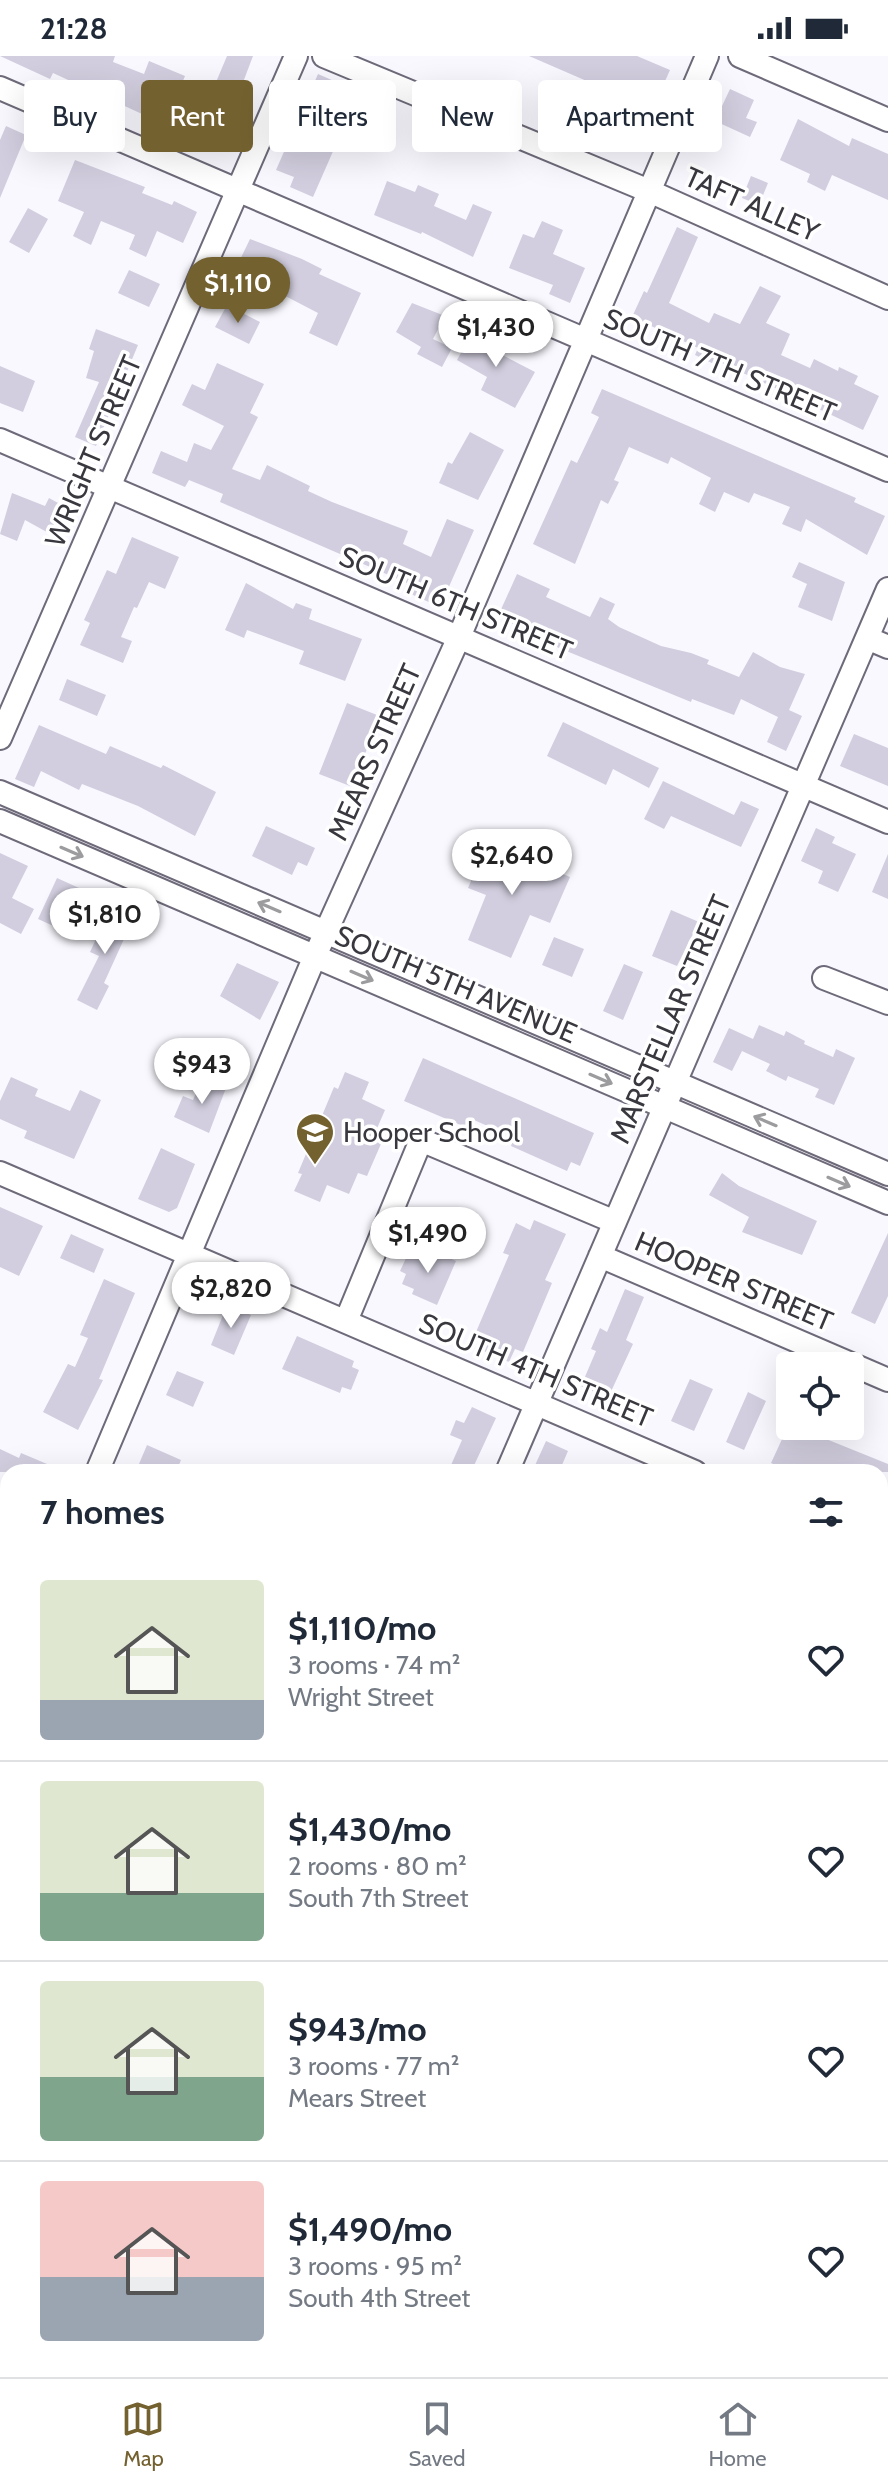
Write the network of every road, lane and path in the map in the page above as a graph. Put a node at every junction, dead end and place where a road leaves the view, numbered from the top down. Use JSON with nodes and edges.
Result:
{"nodes":[{"id":1,"x":296,"y":56,"type":"edge"},
{"id":2,"x":324,"y":56,"type":"edge"},
{"id":3,"x":707,"y":56,"type":"edge"},
{"id":4,"x":740,"y":56,"type":"edge"},
{"id":5,"x":0,"y":88,"type":"edge"},
{"id":6,"x":888,"y":120,"type":"edge"},
{"id":7,"x":238,"y":190,"type":"junction"},
{"id":8,"x":649,"y":191,"type":"junction"},
{"id":9,"x":888,"y":298,"type":"edge"},
{"id":10,"x":585,"y":340,"type":"junction"},
{"id":11,"x":0,"y":440,"type":"edge"},
{"id":12,"x":888,"y":470,"type":"edge"},
{"id":13,"x":110,"y":487,"type":"junction"},
{"id":14,"x":888,"y":589,"type":"edge"},
{"id":15,"x":459,"y":637,"type":"junction"},
{"id":16,"x":878,"y":642,"type":"edge"},
{"id":17,"x":0,"y":738,"type":"edge"},
{"id":18,"x":803,"y":786,"type":"junction"},
{"id":19,"x":0,"y":792,"type":"edge"},
{"id":20,"x":0,"y":821,"type":"edge"},
{"id":21,"x":888,"y":822,"type":"edge"},
{"id":22,"x":327,"y":932,"type":"junction"},
{"id":23,"x":315,"y":956,"type":"junction"},
{"id":24,"x":824,"y":978,"type":"dead end"},
{"id":25,"x":888,"y":1003,"type":"edge"},
{"id":26,"x":675,"y":1082,"type":"junction"},
{"id":27,"x":665,"y":1107,"type":"junction"},
{"id":28,"x":0,"y":1173,"type":"edge"},
{"id":29,"x":888,"y":1174,"type":"edge"},
{"id":30,"x":888,"y":1203,"type":"edge"},
{"id":31,"x":615,"y":1222,"type":"junction"},
{"id":32,"x":190,"y":1255,"type":"junction"},
{"id":33,"x":600,"y":1256,"type":"junction"},
{"id":34,"x":346,"y":1321,"type":"junction"},
{"id":35,"x":888,"y":1380,"type":"edge"},
{"id":36,"x":537,"y":1403,"type":"junction"},
{"id":37,"x":100,"y":1464,"type":"edge"},
{"id":38,"x":510,"y":1464,"type":"edge"},
{"id":39,"x":677,"y":1464,"type":"edge"}],
"edges":[{"from":1,"to":7,"type":"street","name":"WRIGHT STREET"},
{"from":2,"to":8,"type":"street","name":"TAFT ALLEY"},
{"from":3,"to":8,"type":"street","name":"MEARS STREET"},
{"from":4,"to":6,"type":"street"},
{"from":5,"to":7,"type":"street","name":"SOUTH 7TH STREET"},
{"from":7,"to":10,"type":"street","name":"SOUTH 7TH STREET"},
{"from":7,"to":13,"type":"street","name":"WRIGHT STREET"},
{"from":8,"to":9,"type":"street","name":"TAFT ALLEY"},
{"from":8,"to":10,"type":"street","name":"MEARS STREET"},
{"from":10,"to":12,"type":"street","name":"SOUTH 7TH STREET"},
{"from":10,"to":15,"type":"street","name":"MEARS STREET"},
{"from":11,"to":13,"type":"street","name":"SOUTH 6TH STREET"},
{"from":13,"to":15,"type":"street","name":"SOUTH 6TH STREET"},
{"from":13,"to":17,"type":"street","name":"WRIGHT STREET"},
{"from":14,"to":16,"type":"street","name":"MARSTELLAR STREET"},
{"from":15,"to":18,"type":"street","name":"SOUTH 6TH STREET"},
{"from":15,"to":22,"type":"street","name":"MEARS STREET"},
{"from":16,"to":18,"type":"street","name":"MARSTELLAR STREET"},
{"from":18,"to":21,"type":"street","name":"SOUTH 6TH STREET"},
{"from":18,"to":26,"type":"street","name":"MARSTELLAR STREET"},
{"from":22,"to":19,"type":"street","name":"SOUTH 5TH AVENUE","one_way":true},
{"from":20,"to":23,"type":"street","name":"SOUTH 5TH AVENUE","one_way":true},
{"from":22,"to":23,"type":"street","name":"MEARS STREET"},
{"from":22,"to":26,"type":"street","name":"SOUTH 5TH AVENUE"},
{"from":23,"to":27,"type":"street","name":"SOUTH 5TH AVENUE","one_way":true},
{"from":23,"to":32,"type":"street","name":"MEARS STREET"},
{"from":24,"to":25,"type":"street"},
{"from":26,"to":27,"type":"street","name":"MARSTELLAR STREET"},
{"from":29,"to":26,"type":"street","name":"SOUTH 5TH AVENUE","one_way":true},
{"from":27,"to":30,"type":"street","name":"SOUTH 5TH AVENUE","one_way":true},
{"from":27,"to":31,"type":"street","name":"MARSTELLAR STREET"},
{"from":28,"to":32,"type":"street","name":"SOUTH 4TH STREET"},
{"from":31,"to":33,"type":"street","name":"MARSTELLAR STREET"},
{"from":31,"to":34,"type":"street"},
{"from":32,"to":34,"type":"street","name":"SOUTH 4TH STREET"},
{"from":32,"to":37,"type":"street","name":"MEARS STREET"},
{"from":33,"to":35,"type":"street","name":"HOOPER STREET"},
{"from":33,"to":36,"type":"street","name":"MARSTELLAR STREET"},
{"from":34,"to":36,"type":"street","name":"SOUTH 4TH STREET"},
{"from":36,"to":38,"type":"street","name":"MARSTELLAR STREET"},
{"from":36,"to":39,"type":"street","name":"SOUTH 4TH STREET"}]}
